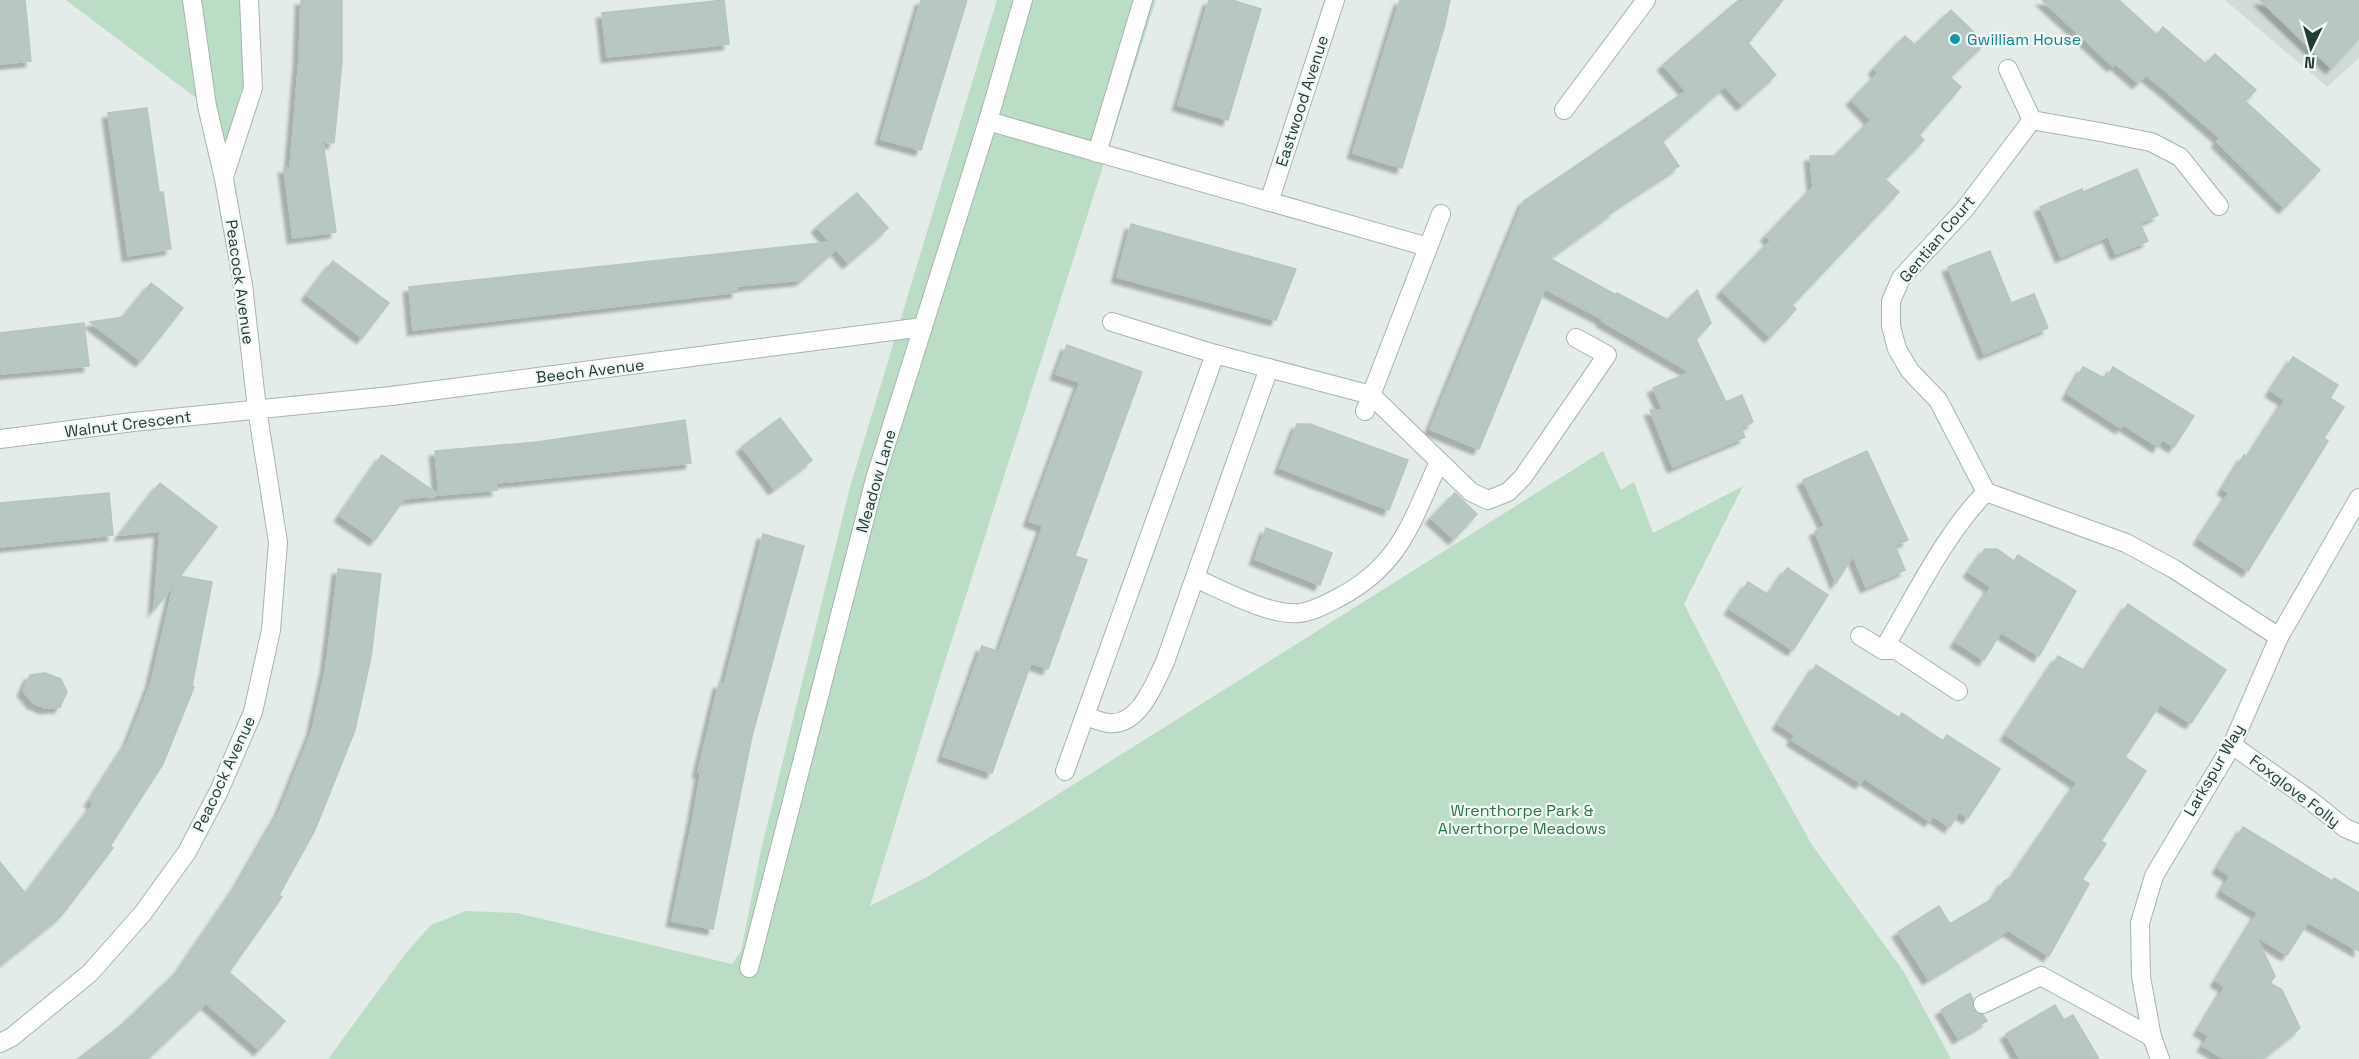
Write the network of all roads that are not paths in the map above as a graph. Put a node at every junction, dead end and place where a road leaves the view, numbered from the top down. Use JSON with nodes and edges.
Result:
{"nodes":[{"id":1,"x":192,"y":0,"type":"edge"},
{"id":2,"x":249,"y":0,"type":"edge"},
{"id":3,"x":1023,"y":0,"type":"edge"},
{"id":4,"x":1143,"y":0,"type":"edge"},
{"id":5,"x":1335,"y":0,"type":"edge"},
{"id":6,"x":1646,"y":0,"type":"edge"},
{"id":7,"x":2008,"y":69,"type":"dead end"},
{"id":8,"x":1564,"y":110,"type":"dead end"},
{"id":9,"x":2032,"y":120,"type":"junction"},
{"id":10,"x":988,"y":121,"type":"junction"},
{"id":11,"x":1097,"y":153,"type":"junction"},
{"id":12,"x":224,"y":179,"type":"junction"},
{"id":13,"x":1269,"y":202,"type":"junction"},
{"id":14,"x":2219,"y":206,"type":"dead end"},
{"id":15,"x":1441,"y":214,"type":"dead end"},
{"id":16,"x":1428,"y":247,"type":"junction"},
{"id":17,"x":1112,"y":322,"type":"dead end"},
{"id":18,"x":923,"y":327,"type":"junction"},
{"id":19,"x":1576,"y":338,"type":"dead end"},
{"id":20,"x":1215,"y":354,"type":"junction"},
{"id":21,"x":1269,"y":368,"type":"junction"},
{"id":22,"x":1368,"y":403,"type":"junction"},
{"id":23,"x":257,"y":410,"type":"junction"},
{"id":24,"x":0,"y":439,"type":"edge"},
{"id":25,"x":1440,"y":462,"type":"junction"},
{"id":26,"x":1986,"y":492,"type":"junction"},
{"id":27,"x":2359,"y":498,"type":"edge"},
{"id":28,"x":1195,"y":578,"type":"junction"},
{"id":29,"x":1860,"y":636,"type":"dead end"},
{"id":30,"x":2279,"y":637,"type":"junction"},
{"id":31,"x":1884,"y":650,"type":"junction"},
{"id":32,"x":1958,"y":691,"type":"dead end"},
{"id":33,"x":1085,"y":716,"type":"junction"},
{"id":34,"x":2232,"y":745,"type":"junction"},
{"id":35,"x":1065,"y":771,"type":"dead end"},
{"id":36,"x":2359,"y":834,"type":"edge"},
{"id":37,"x":749,"y":968,"type":"dead end"},
{"id":38,"x":1983,"y":1004,"type":"dead end"},
{"id":39,"x":2152,"y":1036,"type":"junction"},
{"id":40,"x":0,"y":1043,"type":"edge"},
{"id":41,"x":2160,"y":1059,"type":"edge"}],
"edges":[{"from":1,"to":12,"type":"street","name":"Peacock Avenue"},
{"from":2,"to":12,"type":"street","name":"Peacock Avenue"},
{"from":3,"to":10,"type":"street","name":"Meadow Lane"},
{"from":4,"to":11,"type":"street"},
{"from":5,"to":13,"type":"street","name":"Eastwood Avenue"},
{"from":6,"to":8,"type":"street"},
{"from":7,"to":9,"type":"street"},
{"from":9,"to":14,"type":"street"},
{"from":9,"to":26,"type":"street","name":"Gentian Court"},
{"from":10,"to":11,"type":"street"},
{"from":10,"to":18,"type":"street","name":"Meadow Lane"},
{"from":11,"to":13,"type":"street"},
{"from":12,"to":23,"type":"street","name":"Peacock Avenue"},
{"from":13,"to":16,"type":"street"},
{"from":15,"to":16,"type":"street"},
{"from":16,"to":22,"type":"street"},
{"from":17,"to":20,"type":"street"},
{"from":18,"to":23,"type":"street","name":"Beech Avenue"},
{"from":18,"to":37,"type":"street","name":"Meadow Lane"},
{"from":19,"to":25,"type":"street"},
{"from":20,"to":21,"type":"street"},
{"from":20,"to":33,"type":"street"},
{"from":21,"to":22,"type":"street"},
{"from":21,"to":28,"type":"street"},
{"from":22,"to":25,"type":"street"},
{"from":23,"to":24,"type":"street","name":"Walnut Crescent"},
{"from":23,"to":40,"type":"street","name":"Peacock Avenue"},
{"from":25,"to":28,"type":"street"},
{"from":26,"to":30,"type":"street"},
{"from":26,"to":31,"type":"street"},
{"from":27,"to":30,"type":"street","name":"Larkspur Way"},
{"from":28,"to":33,"type":"street"},
{"from":29,"to":31,"type":"street"},
{"from":30,"to":34,"type":"street","name":"Larkspur Way"},
{"from":31,"to":32,"type":"street"},
{"from":33,"to":35,"type":"street"},
{"from":34,"to":36,"type":"street","name":"Foxglove Folly"},
{"from":34,"to":39,"type":"street","name":"Larkspur Way"},
{"from":38,"to":39,"type":"street"},
{"from":39,"to":41,"type":"street","name":"Larkspur Way"}]}
